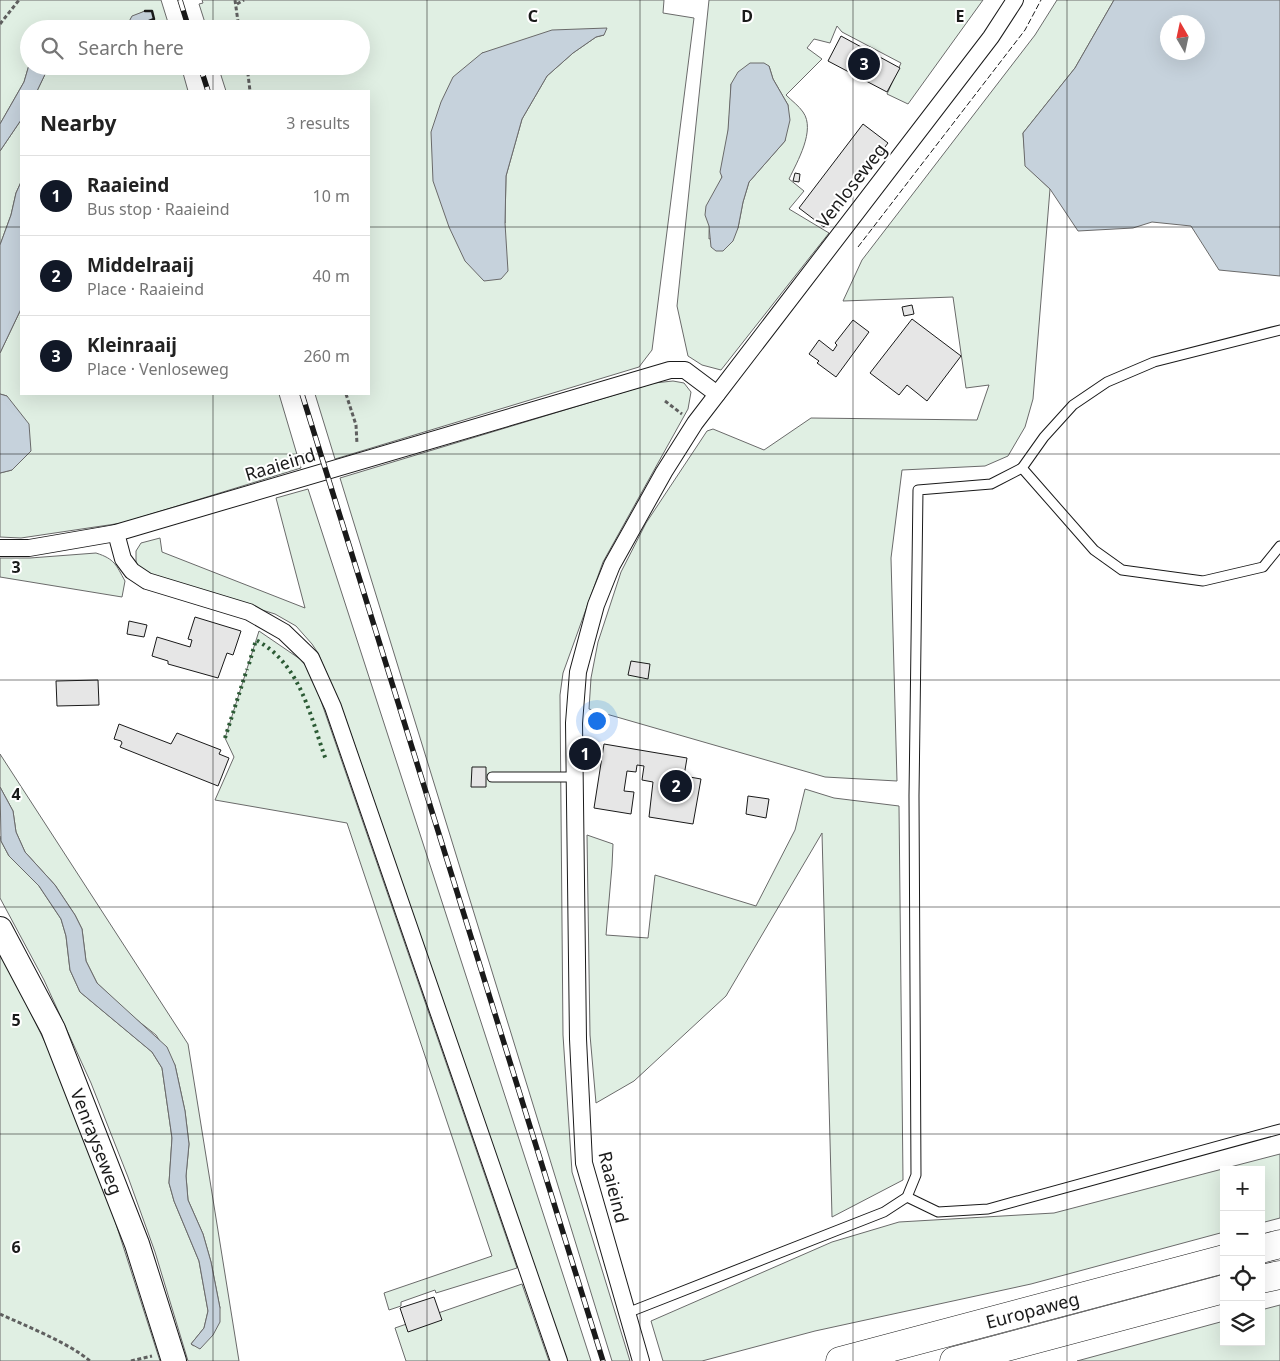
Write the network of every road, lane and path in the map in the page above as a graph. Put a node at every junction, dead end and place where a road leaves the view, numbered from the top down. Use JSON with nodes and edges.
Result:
{"nodes":[{"id":1,"x":19,"y":0,"type":"edge"},
{"id":2,"x":244,"y":0,"type":"edge"},
{"id":3,"x":1016,"y":0,"type":"edge"},
{"id":4,"x":236,"y":2,"type":"edge"},
{"id":5,"x":237,"y":20,"type":"edge"},
{"id":6,"x":0,"y":24,"type":"edge"},
{"id":7,"x":248,"y":75,"type":"edge"},
{"id":8,"x":250,"y":90,"type":"edge"},
{"id":9,"x":1280,"y":330,"type":"edge"},
{"id":10,"x":717,"y":394,"type":"junction"},
{"id":11,"x":346,"y":395,"type":"edge"},
{"id":12,"x":358,"y":462,"type":"junction"},
{"id":13,"x":1022,"y":468,"type":"junction"},
{"id":14,"x":116,"y":533,"type":"junction"},
{"id":15,"x":1280,"y":546,"type":"edge"},
{"id":16,"x":0,"y":548,"type":"edge"},
{"id":17,"x":492,"y":777,"type":"dead end"},
{"id":18,"x":575,"y":777,"type":"junction"},
{"id":19,"x":0,"y":929,"type":"edge"},
{"id":20,"x":1280,"y":1129,"type":"edge"},
{"id":21,"x":907,"y":1197,"type":"junction"},
{"id":22,"x":1280,"y":1244,"type":"edge"},
{"id":23,"x":1265,"y":1248,"type":"edge"},
{"id":24,"x":1220,"y":1260,"type":"edge"},
{"id":25,"x":1280,"y":1274,"type":"edge"},
{"id":26,"x":1265,"y":1279,"type":"edge"},
{"id":27,"x":1220,"y":1290,"type":"edge"},
{"id":28,"x":1220,"y":1305,"type":"edge"},
{"id":29,"x":628,"y":1313,"type":"junction"},
{"id":30,"x":0,"y":1314,"type":"edge"},
{"id":31,"x":90,"y":1361,"type":"edge"},
{"id":32,"x":174,"y":1361,"type":"edge"},
{"id":33,"x":559,"y":1361,"type":"edge"},
{"id":34,"x":641,"y":1361,"type":"edge"},
{"id":35,"x":840,"y":1361,"type":"edge"},
{"id":36,"x":954,"y":1361,"type":"edge"},
{"id":37,"x":1011,"y":1361,"type":"edge"}],
"edges":[{"from":1,"to":6,"type":"path"},
{"from":2,"to":4,"type":"path"},
{"from":3,"to":10,"type":"street","name":"Venloseweg"},
{"from":4,"to":5,"type":"path"},
{"from":7,"to":8,"type":"path"},
{"from":9,"to":13,"type":"lane"},
{"from":10,"to":12,"type":"street","name":"Raaieind"},
{"from":10,"to":18,"type":"street","name":"Raaieind"},
{"from":11,"to":12,"type":"path"},
{"from":12,"to":14,"type":"street","name":"Raaieind"},
{"from":13,"to":15,"type":"lane"},
{"from":13,"to":21,"type":"lane"},
{"from":14,"to":16,"type":"street","name":"Raaieind"},
{"from":14,"to":33,"type":"street"},
{"from":17,"to":18,"type":"lane"},
{"from":18,"to":29,"type":"street","name":"Raaieind"},
{"from":19,"to":32,"type":"main road","name":"Venrayseweg"},
{"from":20,"to":21,"type":"lane"},
{"from":21,"to":29,"type":"lane"},
{"from":22,"to":23,"type":"highway"},
{"from":24,"to":35,"type":"highway","name":"Europaweg"},
{"from":25,"to":26,"type":"highway"},
{"from":27,"to":36,"type":"highway","name":"Europaweg"},
{"from":28,"to":37,"type":"highway"},
{"from":29,"to":34,"type":"street","name":"Raaieind"},
{"from":30,"to":31,"type":"path"}]}
